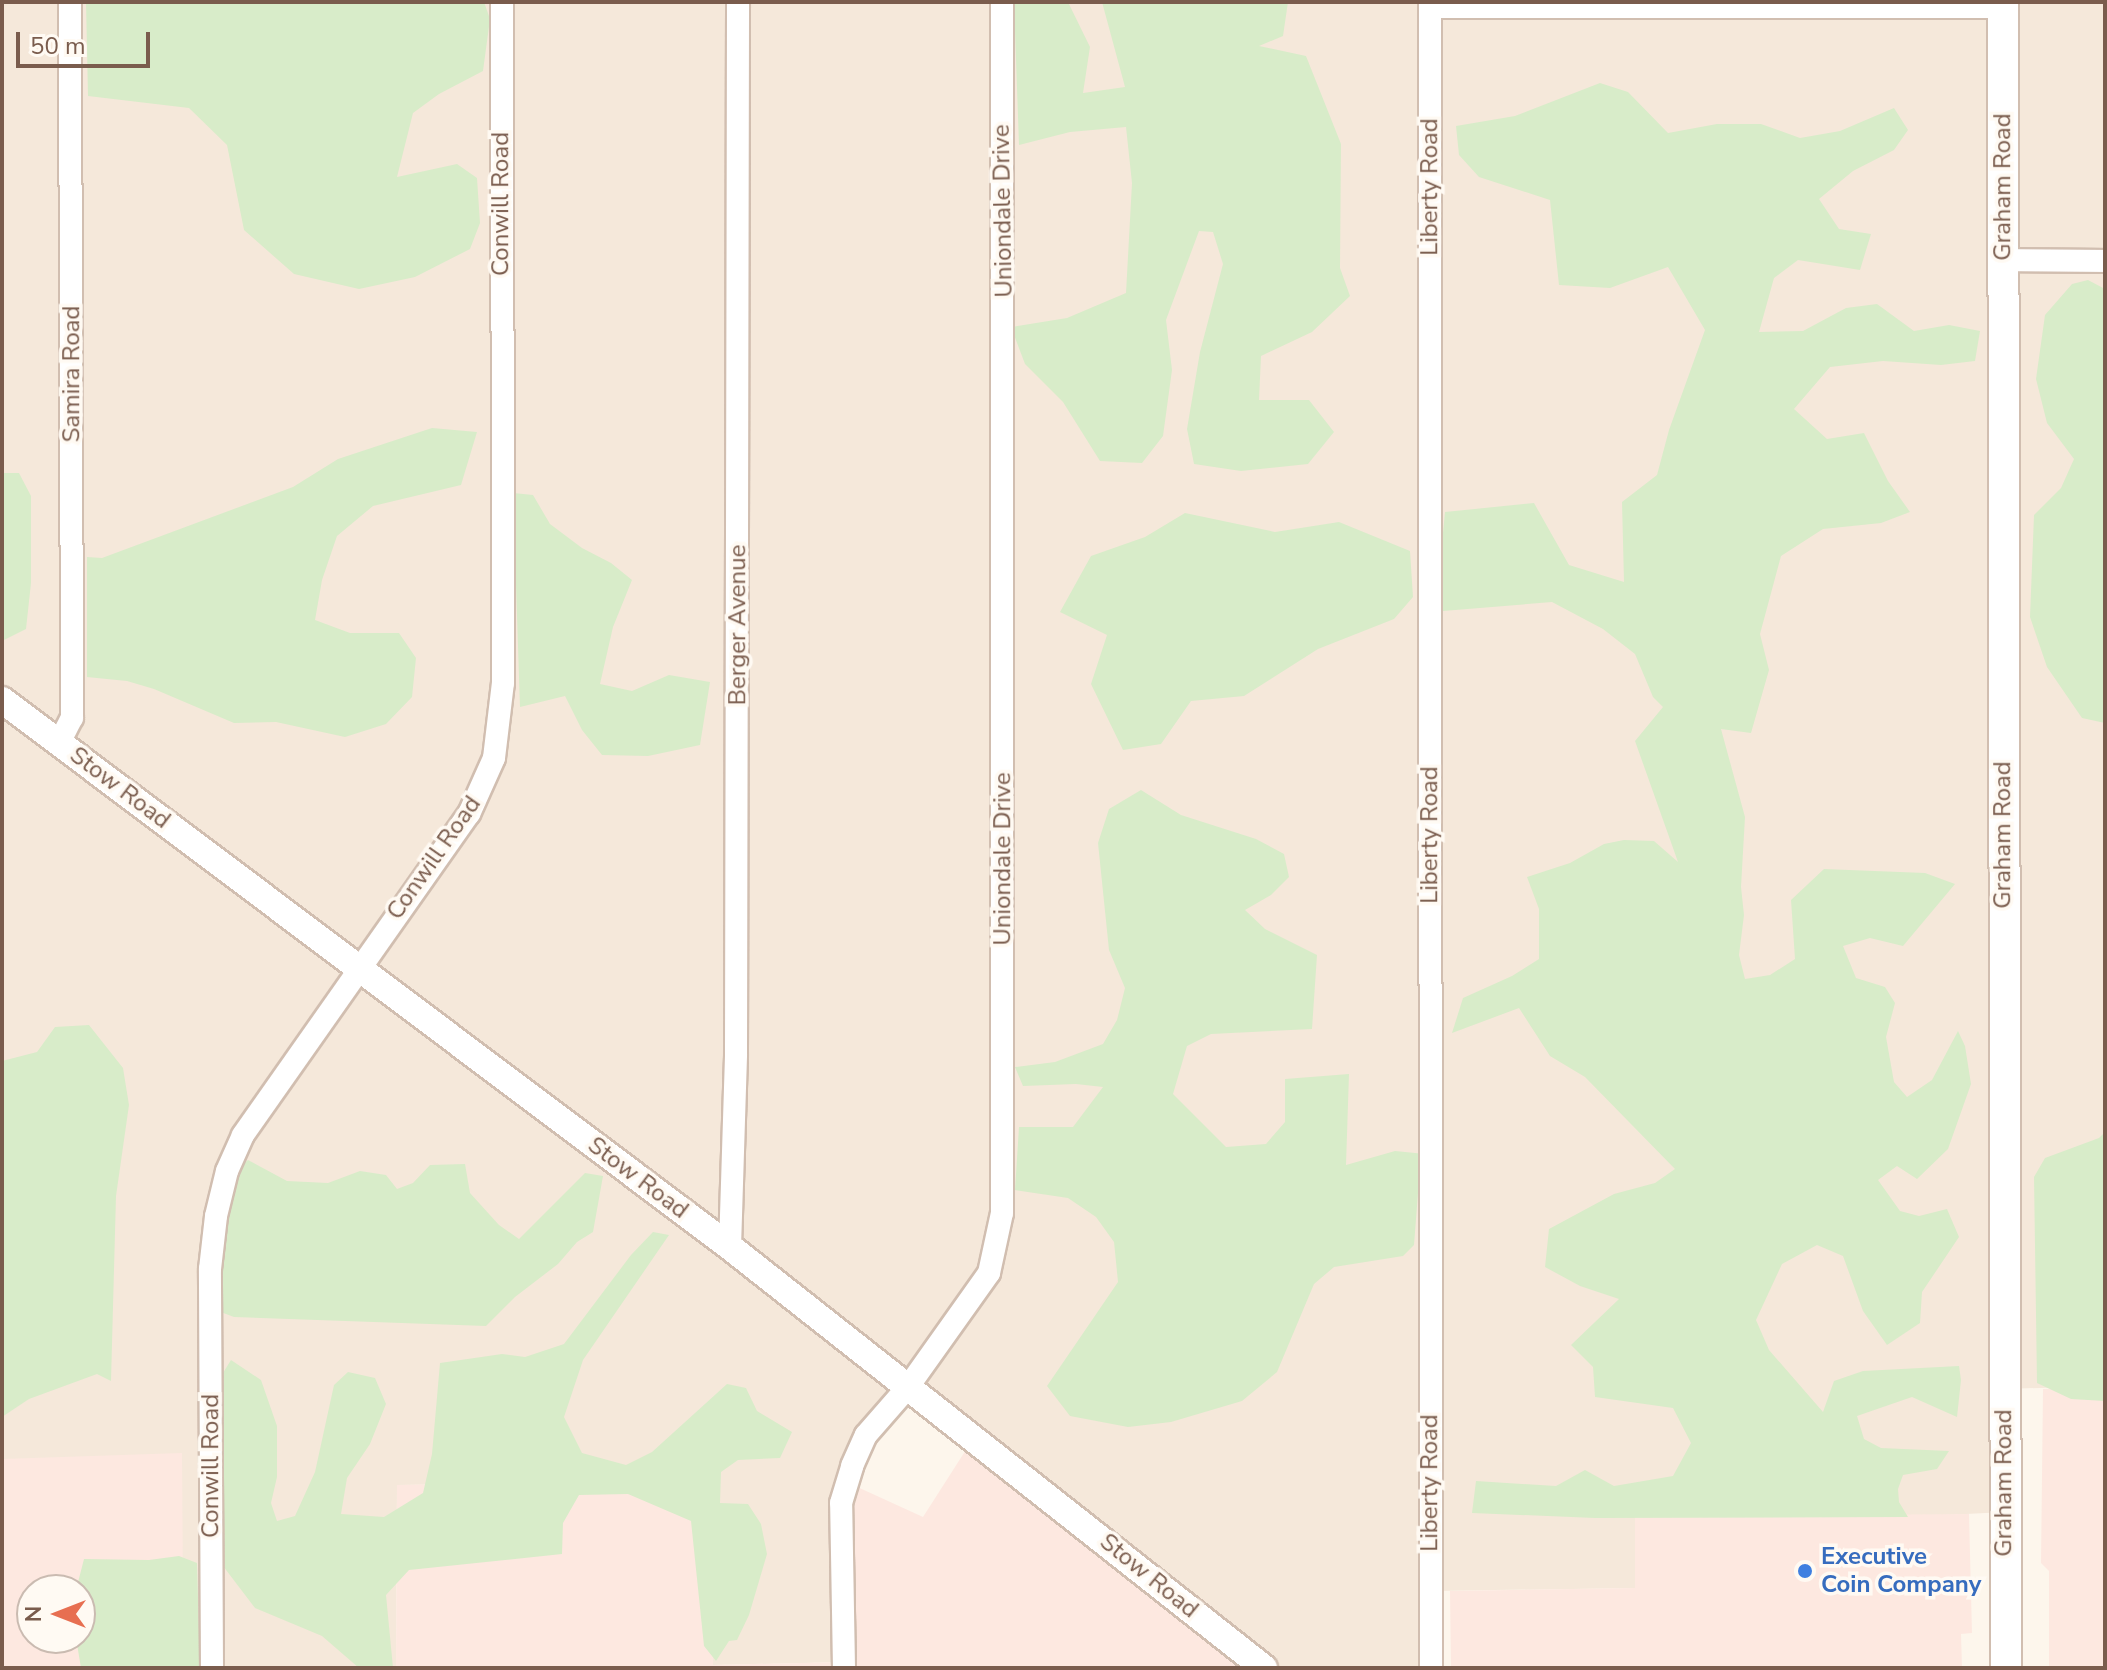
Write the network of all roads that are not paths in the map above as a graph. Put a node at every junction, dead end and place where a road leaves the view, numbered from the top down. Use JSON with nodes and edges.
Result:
{"nodes":[{"id":1,"x":70,"y":2,"type":"edge"},
{"id":2,"x":502,"y":2,"type":"edge"},
{"id":3,"x":738,"y":2,"type":"edge"},
{"id":4,"x":1002,"y":2,"type":"edge"},
{"id":5,"x":1430,"y":4,"type":"edge"},
{"id":6,"x":2003,"y":5,"type":"edge"},
{"id":7,"x":2003,"y":260,"type":"junction"},
{"id":8,"x":2105,"y":261,"type":"edge"},
{"id":9,"x":2,"y":700,"type":"edge"},
{"id":10,"x":59,"y":743,"type":"junction"},
{"id":11,"x":359,"y":967,"type":"junction"},
{"id":12,"x":730,"y":1247,"type":"junction"},
{"id":13,"x":908,"y":1387,"type":"junction"},
{"id":14,"x":212,"y":1668,"type":"edge"},
{"id":15,"x":844,"y":1668,"type":"edge"},
{"id":16,"x":1264,"y":1668,"type":"edge"},
{"id":17,"x":1431,"y":1668,"type":"edge"},
{"id":18,"x":2006,"y":1668,"type":"edge"}],
"edges":[{"from":1,"to":10,"type":"street","name":"Samira Road"},
{"from":2,"to":11,"type":"street","name":"Conwill Road"},
{"from":3,"to":12,"type":"street","name":"Berger Avenue"},
{"from":4,"to":13,"type":"street","name":"Uniondale Drive"},
{"from":5,"to":6,"type":"street"},
{"from":5,"to":17,"type":"street","name":"Liberty Road"},
{"from":6,"to":7,"type":"main road","name":"Graham Road"},
{"from":7,"to":8,"type":"street"},
{"from":7,"to":18,"type":"main road","name":"Graham Road"},
{"from":9,"to":10,"type":"street","name":"Stow Road"},
{"from":10,"to":11,"type":"street","name":"Stow Road"},
{"from":11,"to":12,"type":"street","name":"Stow Road"},
{"from":11,"to":14,"type":"street","name":"Conwill Road"},
{"from":12,"to":13,"type":"street","name":"Stow Road"},
{"from":13,"to":15,"type":"street","name":"Uniondale Drive"},
{"from":13,"to":16,"type":"street","name":"Stow Road"}]}
